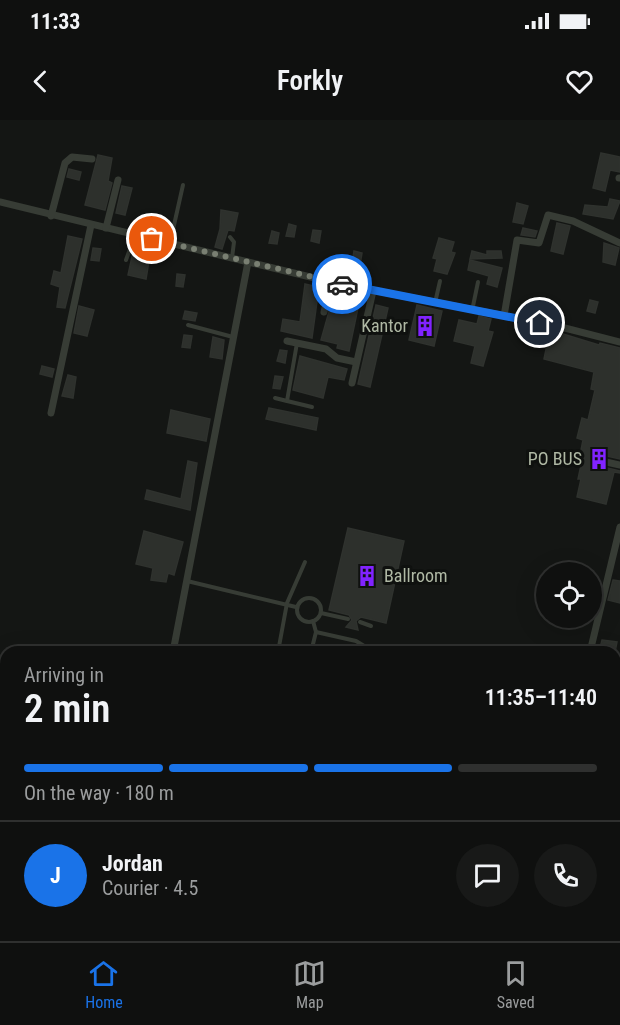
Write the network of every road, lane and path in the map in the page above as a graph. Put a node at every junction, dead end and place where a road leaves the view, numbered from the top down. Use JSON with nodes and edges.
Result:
{"nodes":[{"id":1,"x":92,"y":159,"type":"dead end"},
{"id":2,"x":118,"y":180,"type":"dead end"},
{"id":3,"x":183,"y":185,"type":"dead end"},
{"id":4,"x":0,"y":202,"type":"edge"},
{"id":5,"x":51,"y":216,"type":"junction"},
{"id":6,"x":91,"y":225,"type":"junction"},
{"id":7,"x":106,"y":228,"type":"junction"},
{"id":8,"x":135,"y":235,"type":"junction"},
{"id":9,"x":230,"y":237,"type":"dead end"},
{"id":10,"x":169,"y":243,"type":"junction"},
{"id":11,"x":620,"y":243,"type":"edge"},
{"id":12,"x":232,"y":258,"type":"junction"},
{"id":13,"x":126,"y":260,"type":"dead end"},
{"id":14,"x":248,"y":262,"type":"junction"},
{"id":15,"x":440,"y":281,"type":"dead end"},
{"id":16,"x":331,"y":282,"type":"junction"},
{"id":17,"x":478,"y":282,"type":"dead end"},
{"id":18,"x":373,"y":291,"type":"junction"},
{"id":19,"x":435,"y":304,"type":"junction"},
{"id":20,"x":472,"y":311,"type":"junction"},
{"id":21,"x":324,"y":312,"type":"dead end"},
{"id":22,"x":504,"y":316,"type":"junction"},
{"id":23,"x":188,"y":325,"type":"dead end"},
{"id":24,"x":233,"y":337,"type":"junction"},
{"id":25,"x":287,"y":340,"type":"dead end"},
{"id":26,"x":297,"y":342,"type":"junction"},
{"id":27,"x":620,"y":342,"type":"edge"},
{"id":28,"x":356,"y":362,"type":"junction"},
{"id":29,"x":352,"y":382,"type":"dead end"},
{"id":30,"x":275,"y":398,"type":"dead end"},
{"id":31,"x":287,"y":401,"type":"junction"},
{"id":32,"x":312,"y":407,"type":"dead end"},
{"id":33,"x":51,"y":413,"type":"dead end"},
{"id":34,"x":597,"y":460,"type":"dead end"},
{"id":35,"x":620,"y":465,"type":"edge"},
{"id":36,"x":620,"y":527,"type":"edge"},
{"id":37,"x":305,"y":562,"type":"dead end"},
{"id":38,"x":187,"y":581,"type":"junction"},
{"id":39,"x":287,"y":603,"type":"junction"},
{"id":40,"x":296,"y":607,"type":"junction"},
{"id":41,"x":321,"y":613,"type":"junction"},
{"id":42,"x":348,"y":619,"type":"dead end"},
{"id":43,"x":313,"y":621,"type":"junction"},
{"id":44,"x":360,"y":622,"type":"dead end"},
{"id":45,"x":371,"y":626,"type":"dead end"},
{"id":46,"x":316,"y":633,"type":"junction"},
{"id":47,"x":174,"y":646,"type":"edge"},
{"id":48,"x":279,"y":646,"type":"edge"},
{"id":49,"x":313,"y":646,"type":"edge"},
{"id":50,"x":364,"y":646,"type":"edge"},
{"id":51,"x":591,"y":646,"type":"edge"}],
"edges":[{"from":1,"to":5,"type":"street"},
{"from":2,"to":7,"type":"street"},
{"from":3,"to":10,"type":"lane"},
{"from":4,"to":5,"type":"street"},
{"from":5,"to":6,"type":"street"},
{"from":6,"to":7,"type":"street"},
{"from":6,"to":33,"type":"street"},
{"from":7,"to":8,"type":"street"},
{"from":8,"to":10,"type":"street"},
{"from":8,"to":13,"type":"lane"},
{"from":9,"to":12,"type":"lane"},
{"from":10,"to":12,"type":"street"},
{"from":11,"to":22,"type":"street"},
{"from":12,"to":14,"type":"street"},
{"from":14,"to":16,"type":"street"},
{"from":14,"to":24,"type":"street"},
{"from":15,"to":19,"type":"lane"},
{"from":16,"to":18,"type":"street"},
{"from":16,"to":21,"type":"street"},
{"from":17,"to":20,"type":"lane"},
{"from":18,"to":19,"type":"street"},
{"from":18,"to":28,"type":"street"},
{"from":19,"to":20,"type":"street"},
{"from":20,"to":22,"type":"street"},
{"from":22,"to":27,"type":"street"},
{"from":23,"to":24,"type":"lane"},
{"from":24,"to":38,"type":"street"},
{"from":25,"to":26,"type":"street"},
{"from":26,"to":28,"type":"street"},
{"from":26,"to":31,"type":"lane"},
{"from":28,"to":29,"type":"street"},
{"from":30,"to":31,"type":"lane"},
{"from":31,"to":32,"type":"lane"},
{"from":34,"to":35,"type":"street"},
{"from":36,"to":51,"type":"street"},
{"from":37,"to":39,"type":"lane"},
{"from":38,"to":39,"type":"lane"},
{"from":38,"to":47,"type":"street"},
{"from":39,"to":40,"type":"lane"},
{"from":39,"to":48,"type":"lane"},
{"from":40,"to":41,"type":"lane"},
{"from":40,"to":43,"type":"lane"},
{"from":41,"to":42,"type":"lane"},
{"from":41,"to":43,"type":"lane"},
{"from":43,"to":46,"type":"lane"},
{"from":44,"to":45,"type":"lane"},
{"from":46,"to":49,"type":"lane"},
{"from":46,"to":50,"type":"lane"}]}
